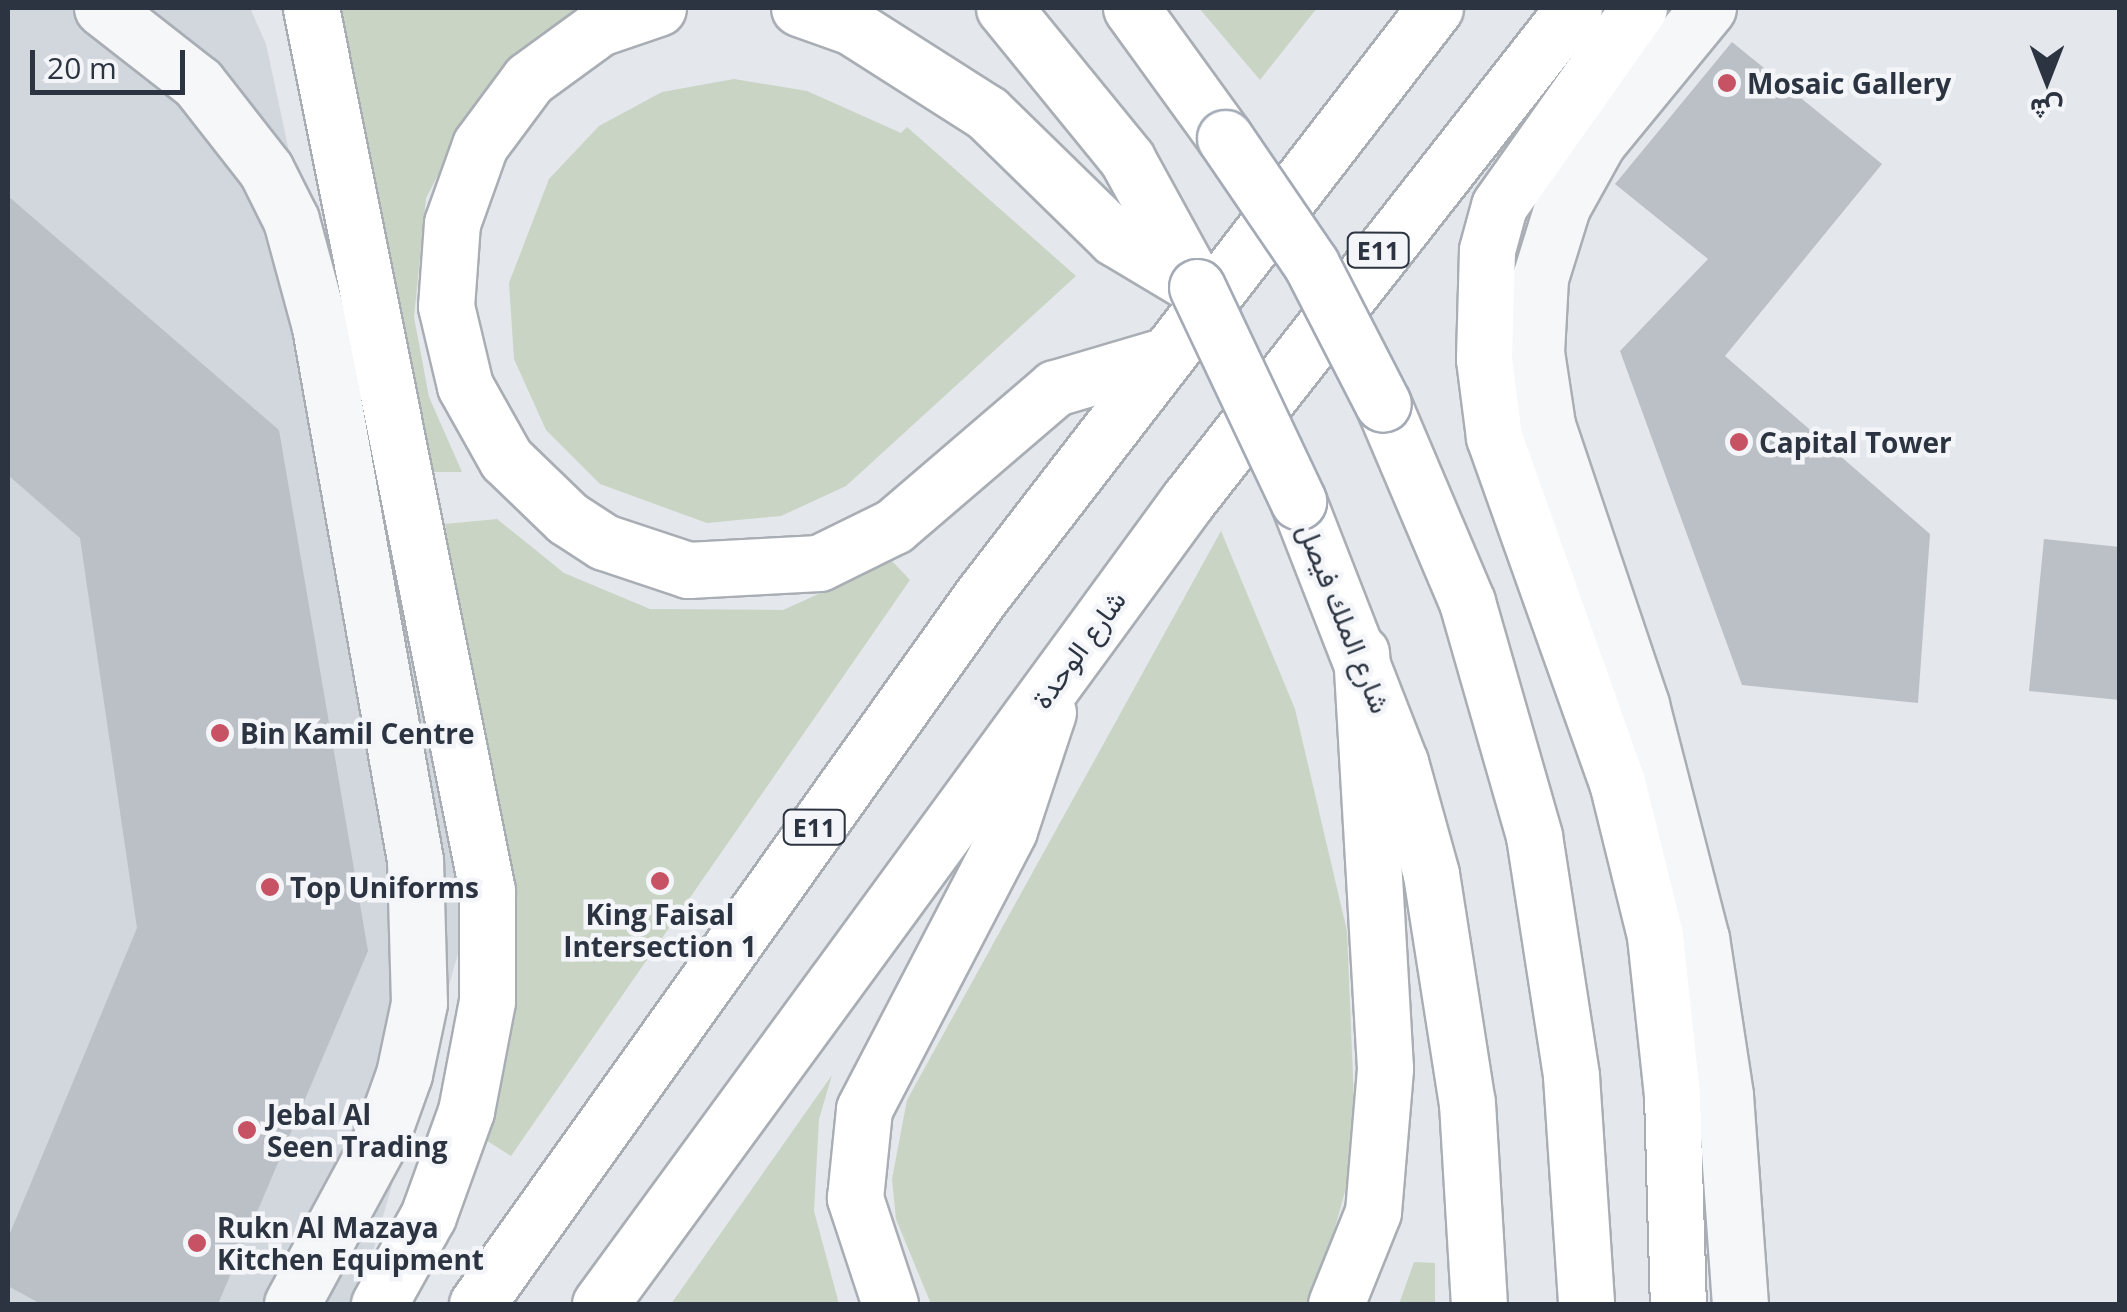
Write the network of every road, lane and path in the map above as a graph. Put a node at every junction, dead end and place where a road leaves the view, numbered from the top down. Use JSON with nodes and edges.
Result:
{"nodes":[{"id":1,"x":102,"y":8,"type":"edge"},
{"id":2,"x":311,"y":8,"type":"edge"},
{"id":3,"x":658,"y":8,"type":"edge"},
{"id":4,"x":799,"y":8,"type":"edge"},
{"id":5,"x":1004,"y":8,"type":"edge"},
{"id":6,"x":1131,"y":8,"type":"edge"},
{"id":7,"x":1436,"y":8,"type":"edge"},
{"id":8,"x":1574,"y":8,"type":"edge"},
{"id":9,"x":1639,"y":8,"type":"edge"},
{"id":10,"x":1708,"y":8,"type":"edge"},
{"id":11,"x":1198,"y":287,"type":"junction"},
{"id":12,"x":1160,"y":357,"type":"junction"},
{"id":13,"x":1361,"y":653,"type":"junction"},
{"id":14,"x":1059,"y":675,"type":"junction"},
{"id":15,"x":292,"y":1304,"type":"edge"},
{"id":16,"x":379,"y":1304,"type":"edge"},
{"id":17,"x":477,"y":1304,"type":"edge"},
{"id":18,"x":600,"y":1304,"type":"edge"},
{"id":19,"x":890,"y":1304,"type":"edge"},
{"id":20,"x":1336,"y":1304,"type":"edge"},
{"id":21,"x":1480,"y":1304,"type":"edge"},
{"id":22,"x":1586,"y":1304,"type":"edge"},
{"id":23,"x":1678,"y":1304,"type":"edge"},
{"id":24,"x":1740,"y":1304,"type":"edge"}],
"edges":[{"from":1,"to":15,"type":"street"},
{"from":2,"to":16,"type":"main road"},
{"from":3,"to":12,"type":"main road"},
{"from":4,"to":11,"type":"main road"},
{"from":5,"to":11,"type":"main road","name":"شارع الملك فيصل"},
{"from":6,"to":22,"type":"main road","bridge":true},
{"from":7,"to":12,"type":"main road","number":"E11"},
{"from":8,"to":14,"type":"main road","name":"شارع الوحدة","number":"E11"},
{"from":9,"to":23,"type":"main road"},
{"from":10,"to":24,"type":"street"},
{"from":11,"to":13,"type":"main road","name":"شارع الملك فيصل","bridge":true},
{"from":12,"to":17,"type":"main road","number":"E11"},
{"from":13,"to":20,"type":"main road"},
{"from":13,"to":21,"type":"main road","name":"شارع الملك فيصل"},
{"from":14,"to":18,"type":"main road","name":"شارع الوحدة","number":"E11"},
{"from":14,"to":19,"type":"main road"}]}
